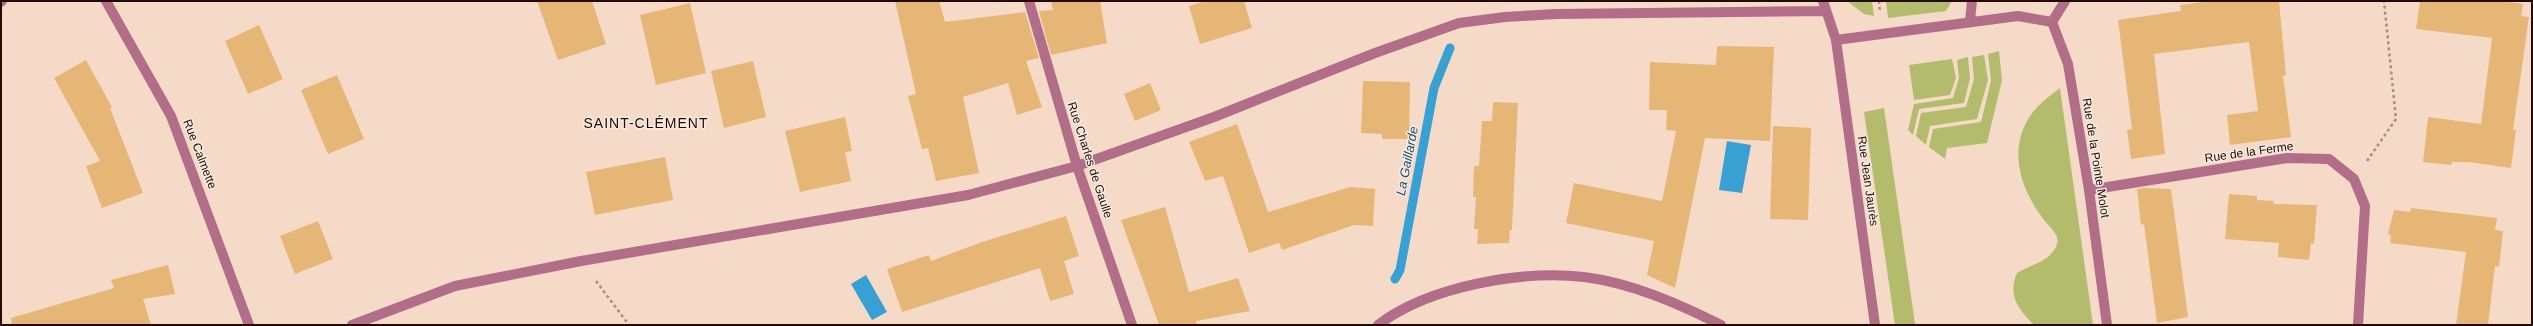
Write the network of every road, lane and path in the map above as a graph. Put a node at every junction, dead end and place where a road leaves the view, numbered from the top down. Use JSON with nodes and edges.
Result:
{"nodes":[{"id":1,"x":106,"y":1,"type":"edge"},
{"id":2,"x":1029,"y":1,"type":"edge"},
{"id":3,"x":1879,"y":1,"type":"edge"},
{"id":4,"x":1972,"y":1,"type":"edge"},
{"id":5,"x":2065,"y":1,"type":"edge"},
{"id":6,"x":2384,"y":1,"type":"edge"},
{"id":7,"x":1825,"y":6,"type":"edge"},
{"id":8,"x":1881,"y":16,"type":"dead end"},
{"id":9,"x":1970,"y":21,"type":"junction"},
{"id":10,"x":2052,"y":22,"type":"junction"},
{"id":11,"x":1836,"y":40,"type":"junction"},
{"id":12,"x":1077,"y":166,"type":"junction"},
{"id":13,"x":2354,"y":179,"type":"junction"},
{"id":14,"x":2089,"y":190,"type":"junction"},
{"id":15,"x":581,"y":261,"type":"junction"},
{"id":16,"x":249,"y":325,"type":"edge"},
{"id":17,"x":352,"y":325,"type":"edge"},
{"id":18,"x":629,"y":325,"type":"edge"},
{"id":19,"x":1132,"y":325,"type":"edge"},
{"id":20,"x":1378,"y":325,"type":"edge"},
{"id":21,"x":1722,"y":325,"type":"edge"},
{"id":22,"x":1875,"y":325,"type":"edge"},
{"id":23,"x":2107,"y":325,"type":"edge"},
{"id":24,"x":2358,"y":325,"type":"edge"}],
"edges":[{"from":1,"to":16,"type":"street","name":"Rue Calmette"},
{"from":2,"to":12,"type":"street","name":"Rue Charles de Gaulle"},
{"from":3,"to":8,"type":"path"},
{"from":4,"to":9,"type":"street"},
{"from":5,"to":10,"type":"street"},
{"from":6,"to":13,"type":"path"},
{"from":7,"to":11,"type":"street","name":"Rue Jean Jaurès"},
{"from":7,"to":12,"type":"street"},
{"from":9,"to":10,"type":"street"},
{"from":9,"to":11,"type":"street"},
{"from":10,"to":14,"type":"street","name":"Rue de la Pointe Molot"},
{"from":11,"to":22,"type":"street","name":"Rue Jean Jaurès"},
{"from":12,"to":15,"type":"street"},
{"from":12,"to":19,"type":"street","name":"Rue Charles de Gaulle"},
{"from":13,"to":14,"type":"street","name":"Rue de la Ferme"},
{"from":13,"to":24,"type":"street","name":"Rue de la Ferme"},
{"from":14,"to":23,"type":"street","name":"Rue de la Pointe Molot"},
{"from":15,"to":17,"type":"street"},
{"from":15,"to":18,"type":"path"},
{"from":20,"to":21,"type":"street"}]}
